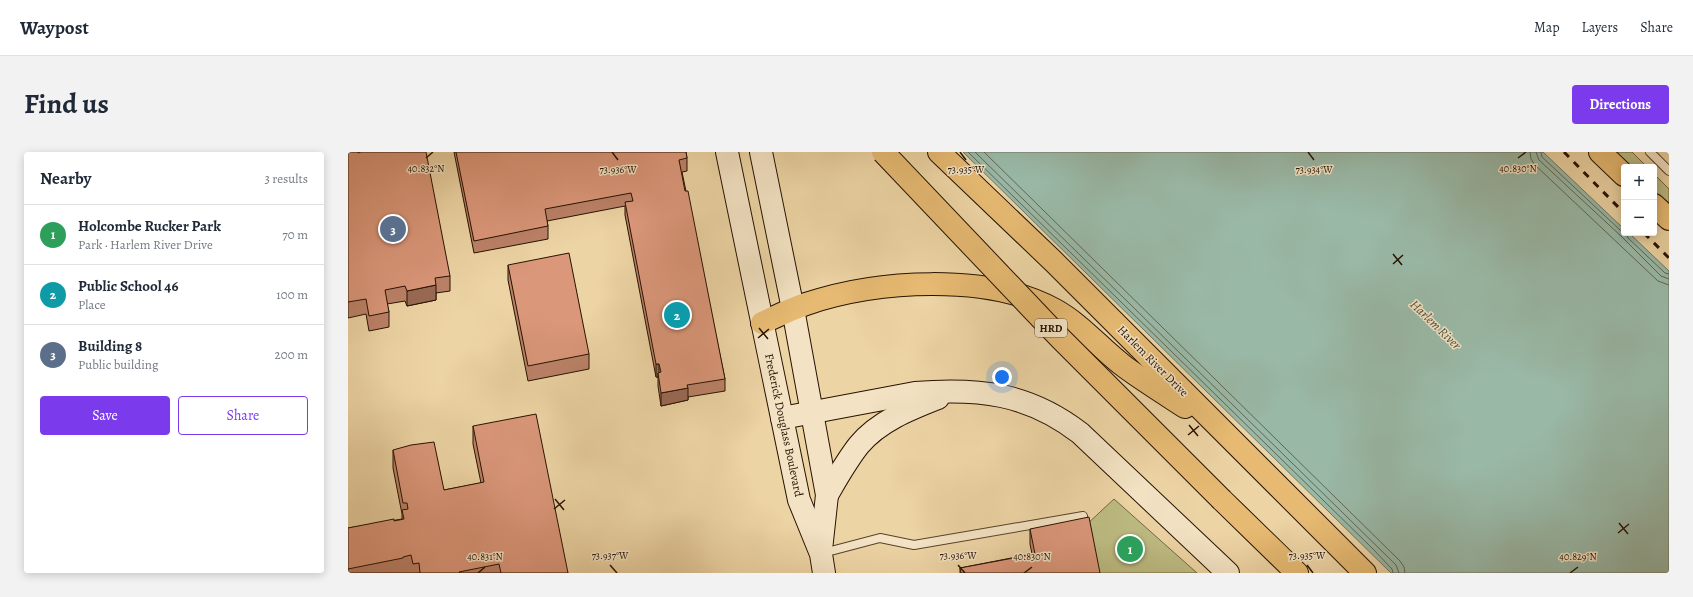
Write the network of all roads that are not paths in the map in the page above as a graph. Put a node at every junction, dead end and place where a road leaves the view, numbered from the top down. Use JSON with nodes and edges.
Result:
{"nodes":[{"id":1,"x":727,"y":152,"type":"edge"},
{"id":2,"x":761,"y":152,"type":"edge"},
{"id":3,"x":884,"y":152,"type":"edge"},
{"id":4,"x":939,"y":152,"type":"edge"},
{"id":5,"x":1600,"y":152,"type":"edge"},
{"id":6,"x":1650,"y":152,"type":"edge"},
{"id":7,"x":1669,"y":171,"type":"edge"},
{"id":8,"x":1621,"y":172,"type":"edge"},
{"id":9,"x":1657,"y":208,"type":"edge"},
{"id":10,"x":1669,"y":219,"type":"edge"},
{"id":11,"x":778,"y":230,"type":"junction"},
{"id":12,"x":746,"y":236,"type":"junction"},
{"id":13,"x":794,"y":309,"type":"junction"},
{"id":14,"x":762,"y":323,"type":"junction"},
{"id":15,"x":956,"y":390,"type":"junction"},
{"id":16,"x":813,"y":412,"type":"junction"},
{"id":17,"x":782,"y":418,"type":"junction"},
{"id":18,"x":1226,"y":435,"type":"junction"},
{"id":19,"x":827,"y":495,"type":"junction"},
{"id":20,"x":1083,"y":516,"type":"dead end"},
{"id":21,"x":823,"y":563,"type":"edge"},
{"id":22,"x":1228,"y":573,"type":"edge"},
{"id":23,"x":1297,"y":573,"type":"edge"},
{"id":24,"x":1365,"y":573,"type":"edge"}],
"edges":[{"from":1,"to":12,"type":"main road","name":"Frederick Douglass Boulevard"},
{"from":2,"to":11,"type":"main road"},
{"from":3,"to":23,"type":"highway","number":"HRD","bridge":true},
{"from":4,"to":18,"type":"highway","name":"Harlem River Drive"},
{"from":5,"to":8,"type":"highway"},
{"from":6,"to":7,"type":"lane"},
{"from":9,"to":10,"type":"highway"},
{"from":11,"to":12,"type":"main road"},
{"from":11,"to":13,"type":"main road"},
{"from":12,"to":14,"type":"main road","name":"Frederick Douglass Boulevard"},
{"from":13,"to":14,"type":"highway"},
{"from":13,"to":16,"type":"main road"},
{"from":13,"to":18,"type":"highway"},
{"from":14,"to":17,"type":"main road","name":"Frederick Douglass Boulevard"},
{"from":15,"to":16,"type":"main road"},
{"from":15,"to":19,"type":"main road"},
{"from":15,"to":22,"type":"main road"},
{"from":16,"to":17,"type":"main road"},
{"from":16,"to":19,"type":"main road"},
{"from":17,"to":21,"type":"main road","name":"Frederick Douglass Boulevard"},
{"from":18,"to":24,"type":"highway","name":"Harlem River Drive"},
{"from":19,"to":21,"type":"main road"},
{"from":20,"to":21,"type":"lane"}]}
